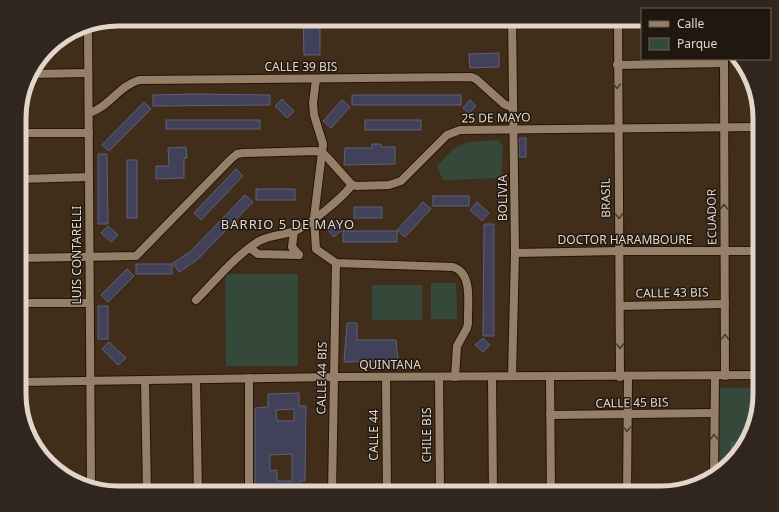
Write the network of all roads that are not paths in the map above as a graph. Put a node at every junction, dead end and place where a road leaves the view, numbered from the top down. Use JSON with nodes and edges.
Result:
{"nodes":[{"id":1,"x":512,"y":26,"type":"edge"},
{"id":2,"x":618,"y":26,"type":"edge"},
{"id":3,"x":88,"y":31,"type":"edge"},
{"id":4,"x":724,"y":61,"type":"edge"},
{"id":5,"x":617,"y":65,"type":"junction"},
{"id":6,"x":88,"y":73,"type":"junction"},
{"id":7,"x":37,"y":74,"type":"edge"},
{"id":8,"x":316,"y":79,"type":"junction"},
{"id":9,"x":513,"y":108,"type":"junction"},
{"id":10,"x":89,"y":113,"type":"junction"},
{"id":11,"x":723,"y":127,"type":"junction"},
{"id":12,"x":753,"y":127,"type":"edge"},
{"id":13,"x":617,"y":128,"type":"junction"},
{"id":14,"x":514,"y":130,"type":"junction"},
{"id":15,"x":26,"y":133,"type":"edge"},
{"id":16,"x":89,"y":133,"type":"junction"},
{"id":17,"x":322,"y":153,"type":"junction"},
{"id":18,"x":89,"y":177,"type":"junction"},
{"id":19,"x":26,"y":179,"type":"edge"},
{"id":20,"x":352,"y":185,"type":"junction"},
{"id":21,"x":314,"y":218,"type":"junction"},
{"id":22,"x":294,"y":231,"type":"junction"},
{"id":23,"x":250,"y":248,"type":"junction"},
{"id":24,"x":619,"y":251,"type":"junction"},
{"id":25,"x":753,"y":251,"type":"edge"},
{"id":26,"x":725,"y":252,"type":"junction"},
{"id":27,"x":515,"y":253,"type":"junction"},
{"id":28,"x":90,"y":256,"type":"junction"},
{"id":29,"x":26,"y":258,"type":"edge"},
{"id":30,"x":336,"y":263,"type":"junction"},
{"id":31,"x":196,"y":300,"type":"dead end"},
{"id":32,"x":26,"y":303,"type":"edge"},
{"id":33,"x":89,"y":303,"type":"junction"},
{"id":34,"x":725,"y":304,"type":"junction"},
{"id":35,"x":620,"y":306,"type":"junction"},
{"id":36,"x":753,"y":375,"type":"edge"},
{"id":37,"x":512,"y":376,"type":"junction"},
{"id":38,"x":624,"y":376,"type":"junction"},
{"id":39,"x":715,"y":376,"type":"junction"},
{"id":40,"x":725,"y":376,"type":"junction"},
{"id":41,"x":334,"y":377,"type":"junction"},
{"id":42,"x":439,"y":377,"type":"junction"},
{"id":43,"x":455,"y":377,"type":"junction"},
{"id":44,"x":550,"y":377,"type":"junction"},
{"id":45,"x":249,"y":378,"type":"junction"},
{"id":46,"x":386,"y":378,"type":"junction"},
{"id":47,"x":492,"y":378,"type":"junction"},
{"id":48,"x":90,"y":380,"type":"junction"},
{"id":49,"x":145,"y":380,"type":"junction"},
{"id":50,"x":196,"y":380,"type":"junction"},
{"id":51,"x":26,"y":382,"type":"edge"},
{"id":52,"x":714,"y":413,"type":"junction"},
{"id":53,"x":550,"y":415,"type":"junction"},
{"id":54,"x":627,"y":415,"type":"junction"},
{"id":55,"x":714,"y":469,"type":"edge"},
{"id":56,"x":92,"y":482,"type":"edge"},
{"id":57,"x":147,"y":486,"type":"edge"},
{"id":58,"x":198,"y":486,"type":"edge"},
{"id":59,"x":248,"y":486,"type":"edge"},
{"id":60,"x":332,"y":486,"type":"edge"},
{"id":61,"x":387,"y":486,"type":"edge"},
{"id":62,"x":440,"y":486,"type":"edge"},
{"id":63,"x":493,"y":486,"type":"edge"},
{"id":64,"x":551,"y":486,"type":"edge"},
{"id":65,"x":627,"y":486,"type":"edge"}],
"edges":[{"from":1,"to":9,"type":"street","name":"BOLIVIA"},
{"from":2,"to":5,"type":"street","name":"BRASIL"},
{"from":3,"to":6,"type":"street","name":"LUIS CONTARELLI"},
{"from":4,"to":5,"type":"street"},
{"from":4,"to":11,"type":"street","name":"ECUADOR"},
{"from":5,"to":13,"type":"street","name":"BRASIL","one_way":true},
{"from":6,"to":7,"type":"street"},
{"from":6,"to":10,"type":"street","name":"LUIS CONTARELLI"},
{"from":8,"to":9,"type":"street","name":"CALLE 39 BIS"},
{"from":8,"to":10,"type":"street","name":"CALLE 39 BIS"},
{"from":8,"to":17,"type":"street"},
{"from":9,"to":14,"type":"street","name":"BOLIVIA"},
{"from":10,"to":16,"type":"street","name":"LUIS CONTARELLI"},
{"from":11,"to":12,"type":"street","name":"25 DE MAYO"},
{"from":11,"to":13,"type":"street","name":"25 DE MAYO"},
{"from":26,"to":11,"type":"street","name":"ECUADOR","one_way":true},
{"from":13,"to":14,"type":"street","name":"25 DE MAYO"},
{"from":13,"to":24,"type":"street","name":"BRASIL","one_way":true},
{"from":14,"to":20,"type":"street","name":"25 DE MAYO"},
{"from":14,"to":27,"type":"street","name":"BOLIVIA"},
{"from":15,"to":16,"type":"street"},
{"from":16,"to":18,"type":"street","name":"LUIS CONTARELLI"},
{"from":17,"to":20,"type":"street"},
{"from":17,"to":21,"type":"street"},
{"from":17,"to":28,"type":"street"},
{"from":18,"to":19,"type":"street"},
{"from":18,"to":28,"type":"street","name":"LUIS CONTARELLI"},
{"from":20,"to":21,"type":"street"},
{"from":21,"to":22,"type":"street"},
{"from":21,"to":30,"type":"street"},
{"from":22,"to":23,"type":"street"},
{"from":22,"to":23,"type":"street"},
{"from":23,"to":31,"type":"street"},
{"from":24,"to":26,"type":"street","name":"DOCTOR HARAMBOURE"},
{"from":24,"to":27,"type":"street","name":"DOCTOR HARAMBOURE"},
{"from":24,"to":35,"type":"street","name":"BRASIL"},
{"from":25,"to":26,"type":"street","name":"DOCTOR HARAMBOURE"},
{"from":26,"to":34,"type":"street","name":"ECUADOR"},
{"from":27,"to":37,"type":"street","name":"BOLIVIA"},
{"from":28,"to":29,"type":"street"},
{"from":28,"to":33,"type":"street","name":"LUIS CONTARELLI"},
{"from":30,"to":41,"type":"street","name":"CALLE 44 BIS"},
{"from":30,"to":43,"type":"street"},
{"from":32,"to":33,"type":"street"},
{"from":33,"to":48,"type":"street","name":"LUIS CONTARELLI"},
{"from":34,"to":35,"type":"street","name":"CALLE 43 BIS"},
{"from":40,"to":34,"type":"street","name":"ECUADOR","one_way":true},
{"from":35,"to":38,"type":"street","name":"BRASIL","one_way":true},
{"from":36,"to":40,"type":"street","name":"QUINTANA"},
{"from":37,"to":44,"type":"street","name":"QUINTANA"},
{"from":37,"to":47,"type":"street","name":"QUINTANA"},
{"from":38,"to":39,"type":"street","name":"QUINTANA"},
{"from":38,"to":44,"type":"street","name":"QUINTANA"},
{"from":38,"to":54,"type":"street","name":"BRASIL"},
{"from":39,"to":40,"type":"street","name":"QUINTANA"},
{"from":39,"to":52,"type":"street"},
{"from":41,"to":45,"type":"street","name":"QUINTANA"},
{"from":41,"to":46,"type":"street","name":"QUINTANA"},
{"from":41,"to":60,"type":"street","name":"CALLE 44 BIS"},
{"from":42,"to":43,"type":"street","name":"QUINTANA"},
{"from":42,"to":46,"type":"street","name":"QUINTANA"},
{"from":42,"to":62,"type":"street","name":"CHILE BIS"},
{"from":43,"to":47,"type":"street","name":"QUINTANA"},
{"from":44,"to":53,"type":"street"},
{"from":45,"to":50,"type":"street","name":"QUINTANA"},
{"from":45,"to":59,"type":"street"},
{"from":46,"to":61,"type":"street","name":"CALLE 44"},
{"from":47,"to":63,"type":"street"},
{"from":48,"to":49,"type":"street","name":"QUINTANA"},
{"from":48,"to":51,"type":"street","name":"QUINTANA"},
{"from":48,"to":56,"type":"street","name":"LUIS CONTARELLI"},
{"from":49,"to":50,"type":"street","name":"QUINTANA"},
{"from":49,"to":57,"type":"street"},
{"from":50,"to":58,"type":"street"},
{"from":52,"to":54,"type":"street","name":"CALLE 45 BIS"},
{"from":55,"to":52,"type":"street","one_way":true},
{"from":53,"to":54,"type":"street","name":"CALLE 45 BIS"},
{"from":53,"to":64,"type":"street"},
{"from":54,"to":65,"type":"street","name":"BRASIL","one_way":true}]}
